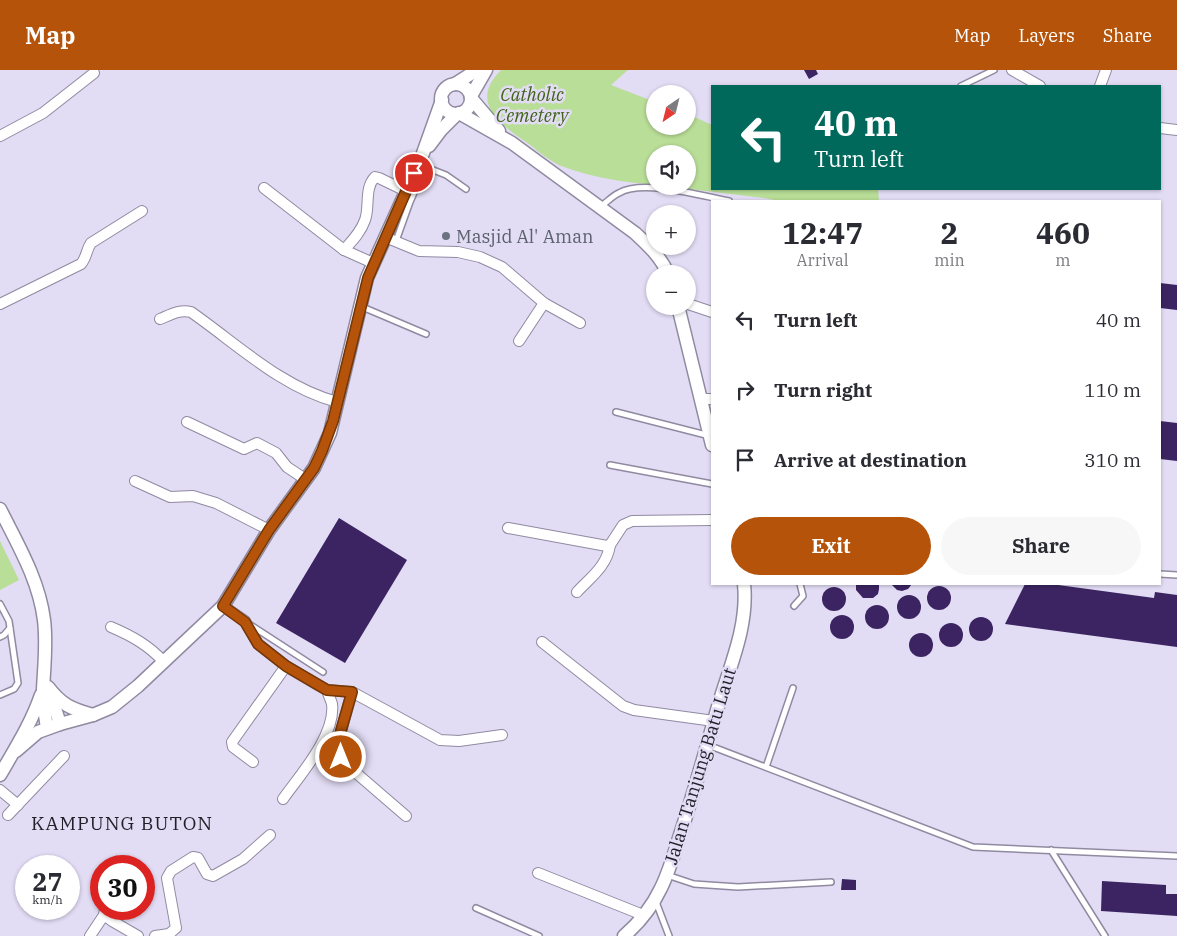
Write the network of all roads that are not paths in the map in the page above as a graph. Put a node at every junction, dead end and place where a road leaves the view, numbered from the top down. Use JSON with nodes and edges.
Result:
{"nodes":[{"id":1,"x":477,"y":70,"type":"edge"},
{"id":2,"x":486,"y":70,"type":"edge"},
{"id":3,"x":994,"y":70,"type":"edge"},
{"id":4,"x":1012,"y":70,"type":"edge"},
{"id":5,"x":1106,"y":70,"type":"edge"},
{"id":6,"x":94,"y":73,"type":"dead end"},
{"id":7,"x":455,"y":84,"type":"junction"},
{"id":8,"x":963,"y":85,"type":"edge"},
{"id":9,"x":1038,"y":85,"type":"edge"},
{"id":10,"x":1100,"y":85,"type":"edge"},
{"id":11,"x":471,"y":97,"type":"junction"},
{"id":12,"x":442,"y":100,"type":"junction"},
{"id":13,"x":458,"y":113,"type":"junction"},
{"id":14,"x":1161,"y":128,"type":"edge"},
{"id":15,"x":1177,"y":130,"type":"edge"},
{"id":16,"x":0,"y":136,"type":"edge"},
{"id":17,"x":512,"y":143,"type":"junction"},
{"id":18,"x":422,"y":156,"type":"junction"},
{"id":19,"x":264,"y":188,"type":"dead end"},
{"id":20,"x":466,"y":189,"type":"dead end"},
{"id":21,"x":406,"y":191,"type":"junction"},
{"id":22,"x":723,"y":200,"type":"edge"},
{"id":23,"x":600,"y":208,"type":"junction"},
{"id":24,"x":142,"y":211,"type":"dead end"},
{"id":25,"x":390,"y":239,"type":"junction"},
{"id":26,"x":344,"y":250,"type":"junction"},
{"id":27,"x":373,"y":263,"type":"junction"},
{"id":28,"x":664,"y":265,"type":"edge"},
{"id":29,"x":0,"y":304,"type":"edge"},
{"id":30,"x":544,"y":304,"type":"junction"},
{"id":31,"x":360,"y":306,"type":"junction"},
{"id":32,"x":696,"y":307,"type":"edge"},
{"id":33,"x":711,"y":312,"type":"edge"},
{"id":34,"x":681,"y":315,"type":"edge"},
{"id":35,"x":160,"y":319,"type":"dead end"},
{"id":36,"x":580,"y":323,"type":"dead end"},
{"id":37,"x":426,"y":334,"type":"dead end"},
{"id":38,"x":519,"y":341,"type":"dead end"},
{"id":39,"x":707,"y":399,"type":"edge"},
{"id":40,"x":337,"y":402,"type":"junction"},
{"id":41,"x":616,"y":412,"type":"dead end"},
{"id":42,"x":709,"y":417,"type":"edge"},
{"id":43,"x":187,"y":422,"type":"dead end"},
{"id":44,"x":711,"y":441,"type":"edge"},
{"id":45,"x":610,"y":465,"type":"dead end"},
{"id":46,"x":305,"y":480,"type":"junction"},
{"id":47,"x":135,"y":481,"type":"dead end"},
{"id":48,"x":711,"y":484,"type":"edge"},
{"id":49,"x":0,"y":509,"type":"edge"},
{"id":50,"x":711,"y":520,"type":"edge"},
{"id":51,"x":508,"y":528,"type":"dead end"},
{"id":52,"x":269,"y":530,"type":"junction"},
{"id":53,"x":610,"y":545,"type":"junction"},
{"id":54,"x":1161,"y":574,"type":"edge"},
{"id":55,"x":1177,"y":575,"type":"edge"},
{"id":56,"x":744,"y":585,"type":"edge"},
{"id":57,"x":800,"y":585,"type":"edge"},
{"id":58,"x":577,"y":592,"type":"dead end"},
{"id":59,"x":0,"y":604,"type":"edge"},
{"id":60,"x":223,"y":606,"type":"junction"},
{"id":61,"x":794,"y":606,"type":"dead end"},
{"id":62,"x":245,"y":622,"type":"junction"},
{"id":63,"x":111,"y":627,"type":"dead end"},
{"id":64,"x":10,"y":628,"type":"junction"},
{"id":65,"x":0,"y":637,"type":"edge"},
{"id":66,"x":542,"y":642,"type":"dead end"},
{"id":67,"x":163,"y":661,"type":"junction"},
{"id":68,"x":286,"y":666,"type":"junction"},
{"id":69,"x":324,"y":672,"type":"dead end"},
{"id":70,"x":46,"y":688,"type":"junction"},
{"id":71,"x":793,"y":688,"type":"dead end"},
{"id":72,"x":327,"y":690,"type":"junction"},
{"id":73,"x":352,"y":692,"type":"junction"},
{"id":74,"x":0,"y":695,"type":"edge"},
{"id":75,"x":93,"y":715,"type":"junction"},
{"id":76,"x":714,"y":721,"type":"junction"},
{"id":77,"x":60,"y":724,"type":"junction"},
{"id":78,"x":46,"y":728,"type":"junction"},
{"id":79,"x":502,"y":734,"type":"dead end"},
{"id":80,"x":708,"y":745,"type":"junction"},
{"id":81,"x":16,"y":751,"type":"junction"},
{"id":82,"x":64,"y":756,"type":"dead end"},
{"id":83,"x":253,"y":762,"type":"dead end"},
{"id":84,"x":766,"y":767,"type":"junction"},
{"id":85,"x":0,"y":775,"type":"edge"},
{"id":86,"x":0,"y":790,"type":"edge"},
{"id":87,"x":283,"y":799,"type":"dead end"},
{"id":88,"x":18,"y":805,"type":"junction"},
{"id":89,"x":8,"y":815,"type":"dead end"},
{"id":90,"x":406,"y":816,"type":"dead end"},
{"id":91,"x":270,"y":835,"type":"dead end"},
{"id":92,"x":1051,"y":850,"type":"junction"},
{"id":93,"x":1177,"y":856,"type":"edge"},
{"id":94,"x":538,"y":873,"type":"dead end"},
{"id":95,"x":667,"y":875,"type":"junction"},
{"id":96,"x":831,"y":882,"type":"dead end"},
{"id":97,"x":655,"y":899,"type":"junction"},
{"id":98,"x":476,"y":908,"type":"dead end"},
{"id":99,"x":643,"y":915,"type":"junction"},
{"id":100,"x":100,"y":920,"type":"edge"},
{"id":101,"x":111,"y":920,"type":"edge"},
{"id":102,"x":90,"y":936,"type":"edge"},
{"id":103,"x":138,"y":936,"type":"edge"},
{"id":104,"x":155,"y":936,"type":"edge"},
{"id":105,"x":539,"y":936,"type":"edge"},
{"id":106,"x":624,"y":936,"type":"edge"},
{"id":107,"x":669,"y":936,"type":"edge"},
{"id":108,"x":1105,"y":936,"type":"edge"}],
"edges":[{"from":1,"to":7,"type":"street"},
{"from":2,"to":11,"type":"street"},
{"from":3,"to":8,"type":"lane"},
{"from":4,"to":9,"type":"street"},
{"from":5,"to":10,"type":"street"},
{"from":6,"to":16,"type":"street"},
{"from":7,"to":11,"type":"street"},
{"from":7,"to":12,"type":"street"},
{"from":11,"to":13,"type":"street"},
{"from":11,"to":17,"type":"street"},
{"from":12,"to":13,"type":"street"},
{"from":12,"to":18,"type":"street"},
{"from":13,"to":17,"type":"street"},
{"from":13,"to":18,"type":"street"},
{"from":14,"to":15,"type":"street"},
{"from":17,"to":23,"type":"street"},
{"from":18,"to":21,"type":"street"},
{"from":19,"to":26,"type":"street"},
{"from":20,"to":25,"type":"lane"},
{"from":21,"to":25,"type":"street"},
{"from":21,"to":26,"type":"street"},
{"from":22,"to":23,"type":"lane"},
{"from":23,"to":28,"type":"street"},
{"from":24,"to":29,"type":"street"},
{"from":25,"to":27,"type":"street"},
{"from":25,"to":30,"type":"street"},
{"from":26,"to":27,"type":"street"},
{"from":27,"to":31,"type":"street"},
{"from":30,"to":36,"type":"street"},
{"from":30,"to":38,"type":"street"},
{"from":31,"to":37,"type":"lane"},
{"from":31,"to":40,"type":"street"},
{"from":32,"to":33,"type":"street"},
{"from":34,"to":39,"type":"street"},
{"from":35,"to":40,"type":"street"},
{"from":39,"to":42,"type":"street"},
{"from":40,"to":46,"type":"street"},
{"from":41,"to":44,"type":"lane"},
{"from":42,"to":44,"type":"street"},
{"from":43,"to":46,"type":"street"},
{"from":45,"to":48,"type":"lane"},
{"from":46,"to":52,"type":"street"},
{"from":47,"to":52,"type":"street"},
{"from":49,"to":70,"type":"street"},
{"from":50,"to":53,"type":"street"},
{"from":51,"to":53,"type":"street"},
{"from":52,"to":60,"type":"street"},
{"from":53,"to":58,"type":"street"},
{"from":54,"to":55,"type":"lane"},
{"from":56,"to":76,"type":"street","name":"Jalan Tanjung Batu Laut"},
{"from":57,"to":61,"type":"lane"},
{"from":59,"to":64,"type":"lane"},
{"from":60,"to":62,"type":"street"},
{"from":60,"to":67,"type":"street"},
{"from":62,"to":68,"type":"street"},
{"from":62,"to":69,"type":"lane"},
{"from":63,"to":67,"type":"street"},
{"from":64,"to":65,"type":"lane"},
{"from":64,"to":74,"type":"lane"},
{"from":66,"to":76,"type":"street"},
{"from":67,"to":75,"type":"street"},
{"from":68,"to":72,"type":"street"},
{"from":68,"to":83,"type":"street"},
{"from":70,"to":75,"type":"street"},
{"from":70,"to":77,"type":"street"},
{"from":70,"to":78,"type":"street"},
{"from":70,"to":81,"type":"street"},
{"from":71,"to":84,"type":"lane"},
{"from":72,"to":73,"type":"street"},
{"from":72,"to":87,"type":"street"},
{"from":73,"to":79,"type":"street"},
{"from":73,"to":90,"type":"street"},
{"from":75,"to":77,"type":"street"},
{"from":76,"to":80,"type":"street","name":"Jalan Tanjung Batu Laut"},
{"from":77,"to":78,"type":"street"},
{"from":78,"to":81,"type":"street"},
{"from":80,"to":84,"type":"lane"},
{"from":80,"to":95,"type":"street","name":"Jalan Tanjung Batu Laut"},
{"from":81,"to":85,"type":"street"},
{"from":82,"to":88,"type":"street"},
{"from":84,"to":92,"type":"lane"},
{"from":86,"to":88,"type":"street"},
{"from":88,"to":89,"type":"street"},
{"from":91,"to":104,"type":"street"},
{"from":92,"to":93,"type":"lane"},
{"from":92,"to":108,"type":"lane"},
{"from":94,"to":99,"type":"street"},
{"from":95,"to":96,"type":"lane"},
{"from":95,"to":97,"type":"street","name":"Jalan Tanjung Batu Laut"},
{"from":97,"to":99,"type":"street","name":"Jalan Tanjung Batu Laut"},
{"from":97,"to":107,"type":"lane"},
{"from":98,"to":105,"type":"lane"},
{"from":99,"to":106,"type":"street","name":"Jalan Tanjung Batu Laut"},
{"from":100,"to":102,"type":"street"},
{"from":101,"to":103,"type":"street"}]}
